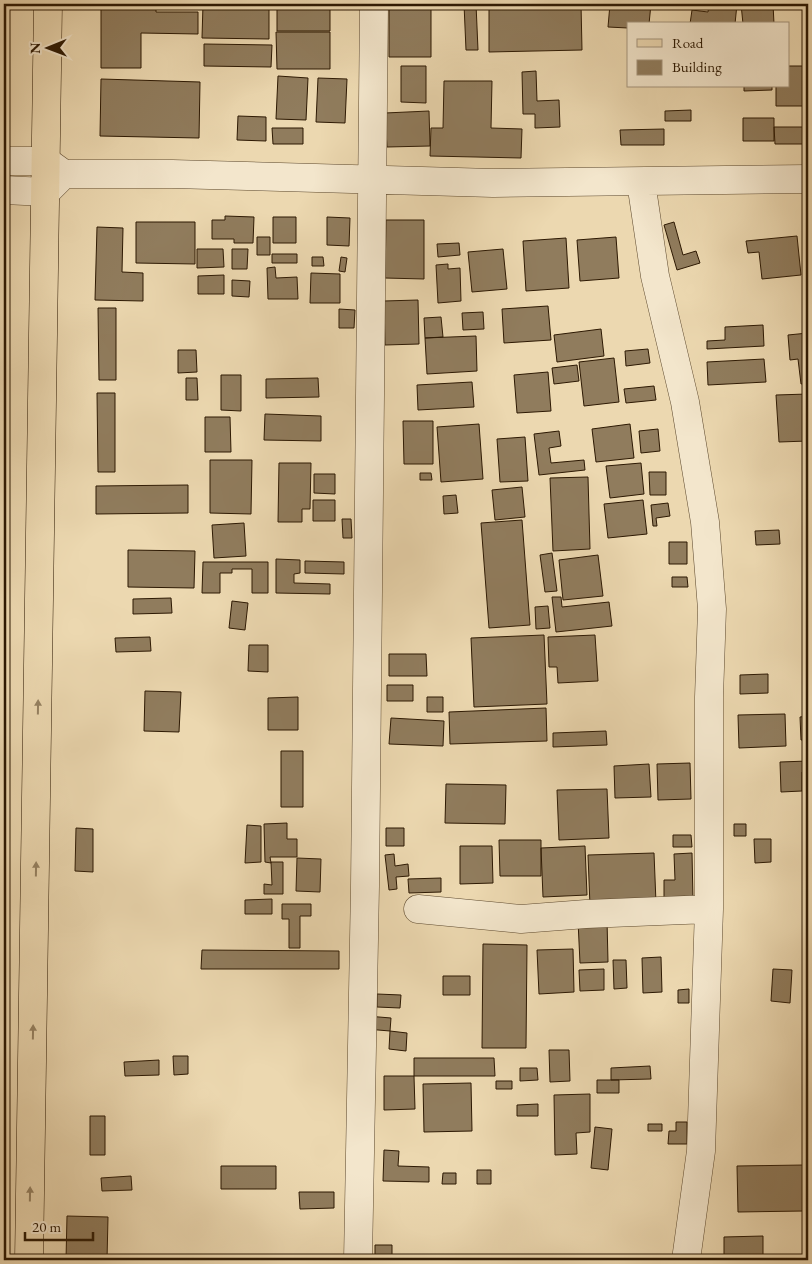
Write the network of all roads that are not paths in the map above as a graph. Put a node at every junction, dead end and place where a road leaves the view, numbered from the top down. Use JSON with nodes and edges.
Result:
{"nodes":[{"id":1,"x":48,"y":4,"type":"edge"},
{"id":2,"x":374,"y":4,"type":"edge"},
{"id":3,"x":4,"y":160,"type":"edge"},
{"id":4,"x":52,"y":176,"type":"junction"},
{"id":5,"x":371,"y":180,"type":"junction"},
{"id":6,"x":808,"y":180,"type":"edge"},
{"id":7,"x":642,"y":182,"type":"junction"},
{"id":8,"x":4,"y":190,"type":"edge"},
{"id":9,"x":418,"y":909,"type":"dead end"},
{"id":10,"x":709,"y":909,"type":"junction"},
{"id":11,"x":29,"y":1260,"type":"edge"},
{"id":12,"x":358,"y":1260,"type":"edge"},
{"id":13,"x":686,"y":1260,"type":"edge"}],
"edges":[{"from":1,"to":4,"type":"main road"},
{"from":2,"to":5,"type":"street"},
{"from":3,"to":4,"type":"street"},
{"from":4,"to":5,"type":"street"},
{"from":4,"to":8,"type":"street"},
{"from":11,"to":4,"type":"main road","one_way":true},
{"from":5,"to":7,"type":"street"},
{"from":5,"to":12,"type":"street"},
{"from":6,"to":7,"type":"street"},
{"from":7,"to":10,"type":"street"},
{"from":9,"to":10,"type":"street"},
{"from":10,"to":13,"type":"street"}]}
